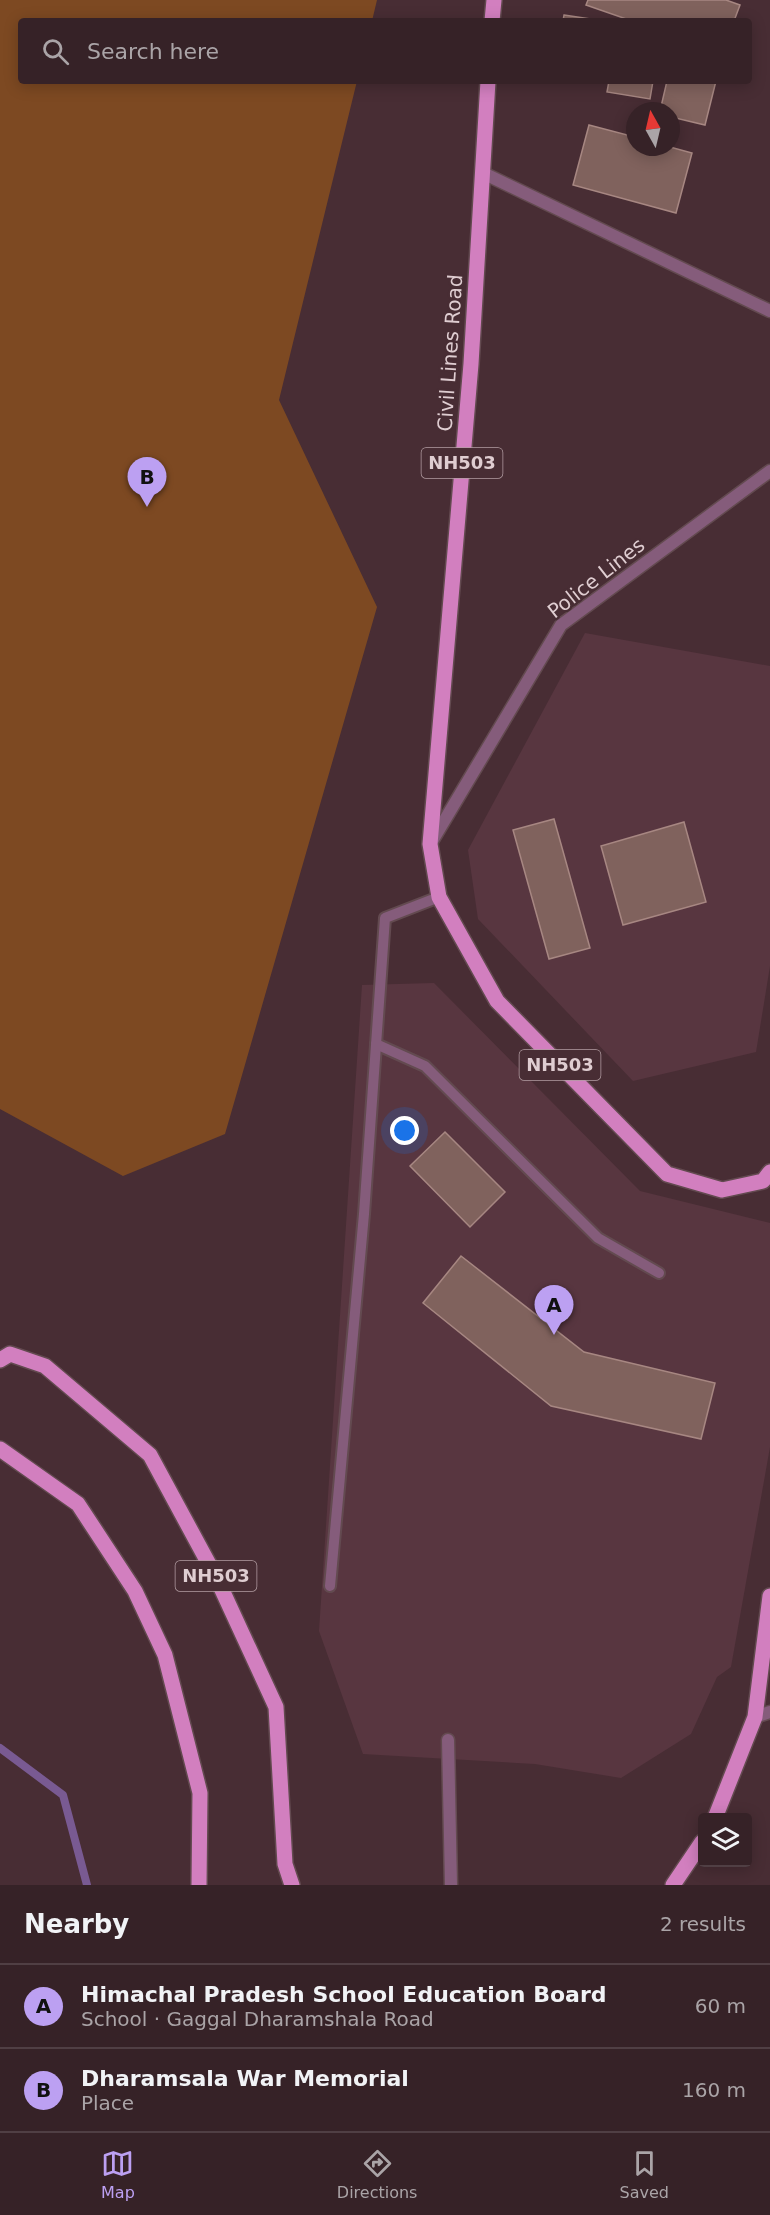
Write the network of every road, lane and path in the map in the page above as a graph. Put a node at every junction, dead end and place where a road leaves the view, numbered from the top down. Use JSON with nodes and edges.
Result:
{"nodes":[{"id":1,"x":494,"y":0,"type":"edge"},
{"id":2,"x":492,"y":18,"type":"edge"},
{"id":3,"x":489,"y":84,"type":"edge"},
{"id":4,"x":483,"y":173,"type":"junction"},
{"id":5,"x":770,"y":311,"type":"edge"},
{"id":6,"x":770,"y":471,"type":"edge"},
{"id":7,"x":430,"y":844,"type":"junction"},
{"id":8,"x":439,"y":897,"type":"junction"},
{"id":9,"x":376,"y":1044,"type":"junction"},
{"id":10,"x":770,"y":1172,"type":"edge"},
{"id":11,"x":659,"y":1273,"type":"dead end"},
{"id":12,"x":0,"y":1360,"type":"edge"},
{"id":13,"x":0,"y":1449,"type":"edge"},
{"id":14,"x":330,"y":1587,"type":"dead end"},
{"id":15,"x":770,"y":1596,"type":"edge"},
{"id":16,"x":763,"y":1715,"type":"edge"},
{"id":17,"x":448,"y":1740,"type":"dead end"},
{"id":18,"x":717,"y":1813,"type":"edge"},
{"id":19,"x":698,"y":1848,"type":"edge"},
{"id":20,"x":199,"y":1885,"type":"edge"},
{"id":21,"x":292,"y":1885,"type":"edge"},
{"id":22,"x":451,"y":1885,"type":"edge"},
{"id":23,"x":673,"y":1885,"type":"edge"}],
"edges":[{"from":1,"to":2,"type":"main road"},
{"from":3,"to":4,"type":"main road","name":"Civil Lines Road","number":"NH503"},
{"from":4,"to":5,"type":"street"},
{"from":4,"to":7,"type":"main road","name":"Civil Lines Road","number":"NH503"},
{"from":6,"to":7,"type":"street","name":"Police Lines"},
{"from":7,"to":8,"type":"main road","number":"NH503"},
{"from":8,"to":9,"type":"lane"},
{"from":8,"to":10,"type":"main road","number":"NH503"},
{"from":9,"to":11,"type":"lane"},
{"from":9,"to":14,"type":"lane"},
{"from":12,"to":21,"type":"main road","number":"NH503"},
{"from":13,"to":20,"type":"main road"},
{"from":15,"to":16,"type":"main road"},
{"from":16,"to":18,"type":"main road"},
{"from":17,"to":22,"type":"street"},
{"from":19,"to":23,"type":"main road"}]}
